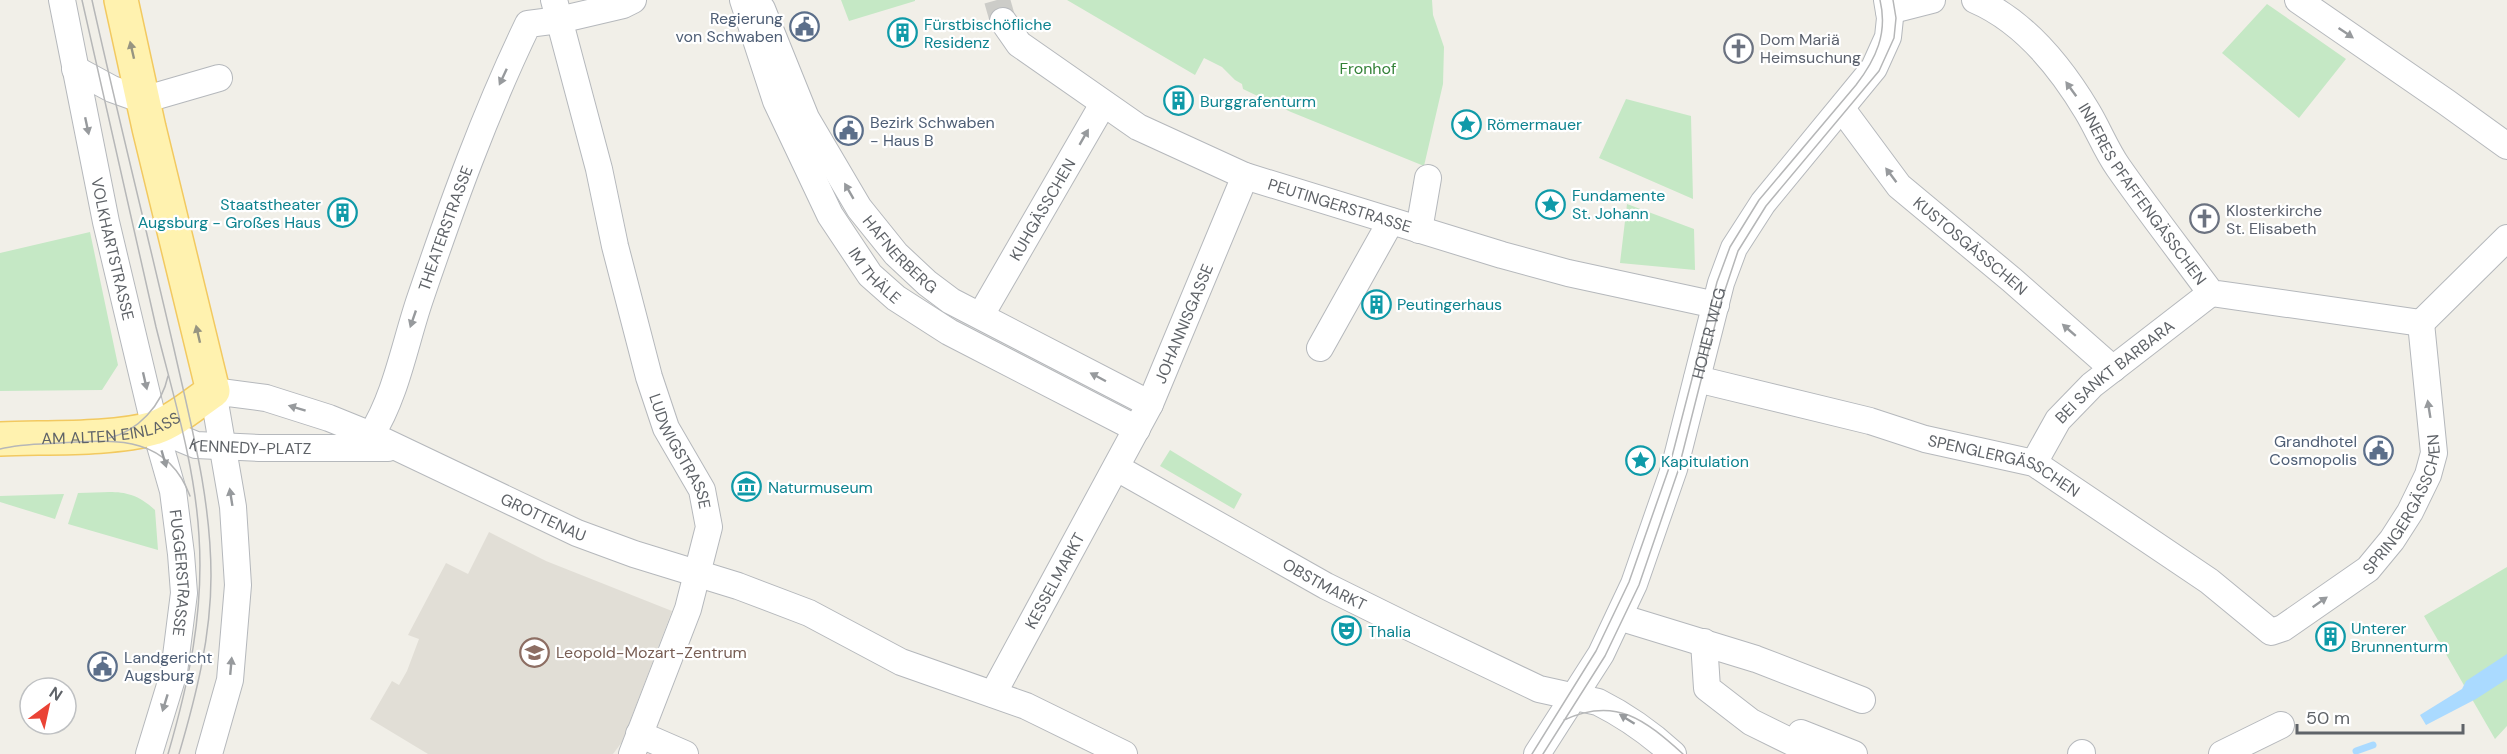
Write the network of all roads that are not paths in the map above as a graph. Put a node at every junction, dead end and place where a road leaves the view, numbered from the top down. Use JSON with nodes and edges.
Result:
{"nodes":[{"id":1,"x":62,"y":0,"type":"edge"},
{"id":2,"x":121,"y":0,"type":"edge"},
{"id":3,"x":633,"y":0,"type":"edge"},
{"id":4,"x":743,"y":0,"type":"edge"},
{"id":5,"x":759,"y":0,"type":"edge"},
{"id":6,"x":1932,"y":0,"type":"edge"},
{"id":7,"x":1975,"y":0,"type":"edge"},
{"id":8,"x":2298,"y":0,"type":"edge"},
{"id":9,"x":1888,"y":6,"type":"edge"},
{"id":10,"x":557,"y":10,"type":"edge"},
{"id":11,"x":1003,"y":21,"type":"tunnel mouth"},
{"id":12,"x":75,"y":69,"type":"junction"},
{"id":13,"x":219,"y":78,"type":"dead end"},
{"id":14,"x":143,"y":100,"type":"junction"},
{"id":15,"x":1103,"y":104,"type":"junction"},
{"id":16,"x":1842,"y":109,"type":"junction"},
{"id":17,"x":2507,"y":146,"type":"edge"},
{"id":18,"x":1245,"y":176,"type":"junction"},
{"id":19,"x":1428,"y":178,"type":"dead end"},
{"id":20,"x":1391,"y":221,"type":"junction"},
{"id":21,"x":1419,"y":230,"type":"junction"},
{"id":22,"x":2507,"y":238,"type":"edge"},
{"id":23,"x":2211,"y":292,"type":"junction"},
{"id":24,"x":1716,"y":305,"type":"junction"},
{"id":25,"x":981,"y":315,"type":"junction"},
{"id":26,"x":2421,"y":323,"type":"junction"},
{"id":27,"x":1320,"y":348,"type":"dead end"},
{"id":28,"x":2113,"y":369,"type":"junction"},
{"id":29,"x":1697,"y":379,"type":"junction"},
{"id":30,"x":213,"y":391,"type":"junction"},
{"id":31,"x":1150,"y":404,"type":"junction"},
{"id":32,"x":155,"y":428,"type":"junction"},
{"id":33,"x":1137,"y":429,"type":"junction"},
{"id":34,"x":371,"y":435,"type":"junction"},
{"id":35,"x":220,"y":437,"type":"junction"},
{"id":36,"x":0,"y":439,"type":"edge"},
{"id":37,"x":395,"y":448,"type":"junction"},
{"id":38,"x":2034,"y":463,"type":"junction"},
{"id":39,"x":1117,"y":468,"type":"junction"},
{"id":40,"x":698,"y":574,"type":"junction"},
{"id":41,"x":1620,"y":617,"type":"junction"},
{"id":42,"x":2271,"y":632,"type":"joint"},
{"id":43,"x":1704,"y":642,"type":"junction"},
{"id":44,"x":993,"y":694,"type":"junction"},
{"id":45,"x":1574,"y":698,"type":"junction"},
{"id":46,"x":1862,"y":700,"type":"dead end"},
{"id":47,"x":1725,"y":702,"type":"junction"},
{"id":48,"x":2282,"y":725,"type":"dead end"},
{"id":49,"x":635,"y":744,"type":"edge"},
{"id":50,"x":149,"y":754,"type":"edge"},
{"id":51,"x":208,"y":754,"type":"edge"},
{"id":52,"x":685,"y":754,"type":"edge"},
{"id":53,"x":1124,"y":754,"type":"edge"},
{"id":54,"x":1537,"y":754,"type":"edge"},
{"id":55,"x":1673,"y":754,"type":"edge"},
{"id":56,"x":1816,"y":754,"type":"edge"},
{"id":57,"x":1854,"y":754,"type":"edge"},
{"id":58,"x":2222,"y":754,"type":"edge"}],
"edges":[{"from":1,"to":12,"type":"street","name":"VOLKHARTSTRASSE"},
{"from":14,"to":2,"type":"main road","one_way":true},
{"from":3,"to":10,"type":"street"},
{"from":4,"to":33,"type":"street","name":"IM THÄLE"},
{"from":25,"to":5,"type":"street","name":"HAFNERBERG","one_way":true},
{"from":6,"to":9,"type":"street"},
{"from":23,"to":7,"type":"street","name":"INNERES PFAFFENGÄSSCHEN","one_way":true},
{"from":8,"to":17,"type":"street","one_way":true},
{"from":9,"to":16,"type":"street","name":"HOHER WEG"},
{"from":10,"to":34,"type":"street","name":"THEATERSTRASSE","one_way":true},
{"from":10,"to":40,"type":"street","name":"LUDWIGSTRASSE"},
{"from":11,"to":15,"type":"street","name":"PEUTINGERSTRASSE"},
{"from":12,"to":14,"type":"street"},
{"from":12,"to":32,"type":"street","name":"VOLKHARTSTRASSE","one_way":true},
{"from":13,"to":14,"type":"street"},
{"from":30,"to":14,"type":"main road","one_way":true},
{"from":15,"to":18,"type":"street","name":"PEUTINGERSTRASSE"},
{"from":25,"to":15,"type":"street","name":"KUHGÄSSCHEN","one_way":true},
{"from":16,"to":24,"type":"street","name":"HOHER WEG"},
{"from":28,"to":16,"type":"street","name":"KUSTOSGÄSSCHEN","one_way":true},
{"from":18,"to":20,"type":"street","name":"PEUTINGERSTRASSE"},
{"from":18,"to":31,"type":"street","name":"JOHANNISGASSE"},
{"from":19,"to":21,"type":"street"},
{"from":20,"to":21,"type":"street","name":"PEUTINGERSTRASSE"},
{"from":20,"to":27,"type":"street"},
{"from":21,"to":24,"type":"street","name":"PEUTINGERSTRASSE"},
{"from":22,"to":26,"type":"street"},
{"from":23,"to":26,"type":"street","name":"INNERES PFAFFENGÄSSCHEN"},
{"from":23,"to":28,"type":"street","name":"BEI SANKT BARBARA"},
{"from":24,"to":29,"type":"street","name":"HOHER WEG"},
{"from":31,"to":25,"type":"street","name":"HAFNERBERG","one_way":true},
{"from":42,"to":26,"type":"street","name":"SPRINGERGÄSSCHEN","one_way":true},
{"from":28,"to":38,"type":"street","name":"BEI SANKT BARBARA"},
{"from":29,"to":38,"type":"street","name":"SPENGLERGÄSSCHEN"},
{"from":29,"to":41,"type":"street","name":"HOHER WEG"},
{"from":30,"to":32,"type":"main road","name":"AM ALTEN EINLASS"},
{"from":34,"to":30,"type":"street","name":"KENNEDY-PLATZ","one_way":true},
{"from":30,"to":35,"type":"street"},
{"from":31,"to":33,"type":"street","name":"JOHANNISGASSE"},
{"from":32,"to":35,"type":"street","name":"KENNEDY-PLATZ"},
{"from":32,"to":36,"type":"main road","name":"AM ALTEN EINLASS"},
{"from":32,"to":50,"type":"street","name":"FUGGERSTRASSE","one_way":true},
{"from":33,"to":39,"type":"street","name":"JOHANNISGASSE"},
{"from":34,"to":35,"type":"street","name":"KENNEDY-PLATZ"},
{"from":34,"to":37,"type":"street","name":"KENNEDY-PLATZ"},
{"from":35,"to":37,"type":"street","name":"KENNEDY-PLATZ"},
{"from":51,"to":35,"type":"street","one_way":true},
{"from":37,"to":40,"type":"street","name":"GROTTENAU"},
{"from":38,"to":42,"type":"street","name":"SPENGLERGÄSSCHEN"},
{"from":39,"to":44,"type":"street","name":"KESSELMARKT"},
{"from":39,"to":45,"type":"street","name":"OBSTMARKT"},
{"from":40,"to":44,"type":"street"},
{"from":40,"to":49,"type":"street","name":"LUDWIGSTRASSE"},
{"from":41,"to":43,"type":"street"},
{"from":41,"to":45,"type":"street","name":"HOHER WEG"},
{"from":43,"to":46,"type":"street"},
{"from":43,"to":47,"type":"street"},
{"from":44,"to":53,"type":"street"},
{"from":45,"to":54,"type":"street","name":"HOHER WEG"},
{"from":55,"to":45,"type":"street","name":"OBSTMARKT","one_way":true},
{"from":47,"to":56,"type":"street"},
{"from":47,"to":57,"type":"street"},
{"from":48,"to":58,"type":"street"},
{"from":49,"to":52,"type":"street"}]}
